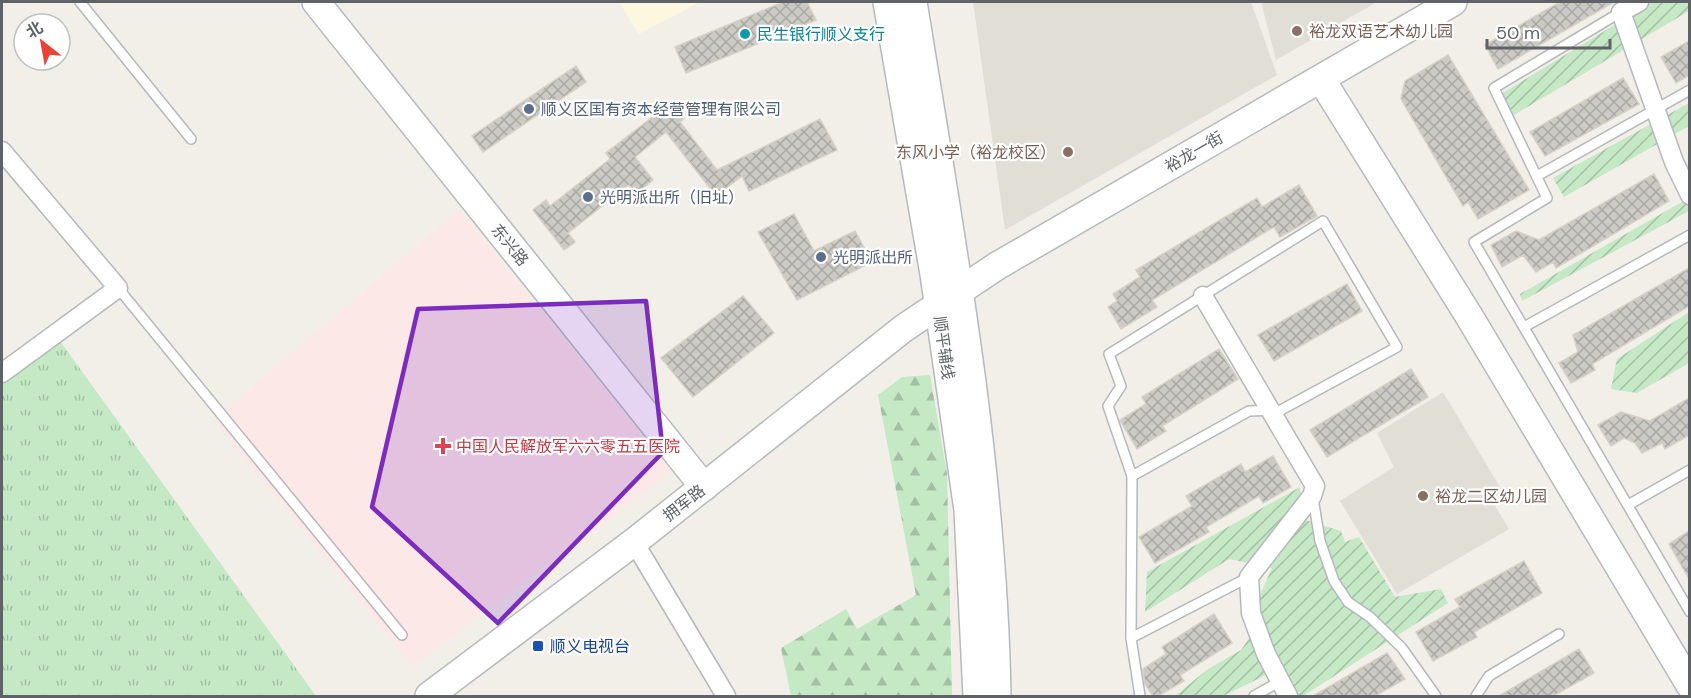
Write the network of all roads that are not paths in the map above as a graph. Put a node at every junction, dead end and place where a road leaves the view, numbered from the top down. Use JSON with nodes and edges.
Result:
{"nodes":[{"id":1,"x":80,"y":2,"type":"edge"},
{"id":2,"x":316,"y":2,"type":"edge"},
{"id":3,"x":887,"y":2,"type":"edge"},
{"id":4,"x":913,"y":2,"type":"edge"},
{"id":5,"x":1453,"y":2,"type":"edge"},
{"id":6,"x":1639,"y":2,"type":"edge"},
{"id":7,"x":1622,"y":12,"type":"junction"},
{"id":8,"x":1321,"y":79,"type":"junction"},
{"id":9,"x":1689,"y":90,"type":"edge"},
{"id":10,"x":1657,"y":108,"type":"junction"},
{"id":11,"x":191,"y":139,"type":"dead end"},
{"id":12,"x":2,"y":151,"type":"edge"},
{"id":13,"x":1537,"y":176,"type":"junction"},
{"id":14,"x":1689,"y":195,"type":"edge"},
{"id":15,"x":1689,"y":235,"type":"edge"},
{"id":16,"x":118,"y":288,"type":"junction"},
{"id":17,"x":960,"y":291,"type":"junction"},
{"id":18,"x":1203,"y":296,"type":"junction"},
{"id":19,"x":938,"y":306,"type":"junction"},
{"id":20,"x":1524,"y":327,"type":"junction"},
{"id":21,"x":2,"y":373,"type":"edge"},
{"id":22,"x":1271,"y":410,"type":"junction"},
{"id":23,"x":1689,"y":470,"type":"edge"},
{"id":24,"x":1132,"y":476,"type":"junction"},
{"id":25,"x":705,"y":487,"type":"junction"},
{"id":26,"x":1312,"y":496,"type":"junction"},
{"id":27,"x":1628,"y":505,"type":"junction"},
{"id":28,"x":634,"y":542,"type":"junction"},
{"id":29,"x":1249,"y":577,"type":"junction"},
{"id":30,"x":1689,"y":591,"type":"edge"},
{"id":31,"x":1681,"y":596,"type":"junction"},
{"id":32,"x":1689,"y":612,"type":"edge"},
{"id":33,"x":1559,"y":634,"type":"dead end"},
{"id":34,"x":402,"y":635,"type":"dead end"},
{"id":35,"x":1131,"y":638,"type":"junction"},
{"id":36,"x":1689,"y":685,"type":"edge"},
{"id":37,"x":1284,"y":689,"type":"edge"},
{"id":38,"x":429,"y":696,"type":"edge"},
{"id":39,"x":726,"y":696,"type":"edge"},
{"id":40,"x":977,"y":696,"type":"edge"},
{"id":41,"x":997,"y":696,"type":"edge"},
{"id":42,"x":1140,"y":696,"type":"edge"},
{"id":43,"x":1254,"y":696,"type":"edge"},
{"id":44,"x":1436,"y":696,"type":"edge"},
{"id":45,"x":1476,"y":696,"type":"edge"}],
"edges":[{"from":1,"to":11,"type":"lane"},
{"from":2,"to":25,"type":"street","name":"东兴路"},
{"from":3,"to":19,"type":"street","name":"顺平辅线"},
{"from":4,"to":17,"type":"street","name":"顺平辅线"},
{"from":5,"to":8,"type":"street","name":"裕龙一街"},
{"from":6,"to":7,"type":"street"},
{"from":7,"to":10,"type":"street"},
{"from":7,"to":13,"type":"lane"},
{"from":8,"to":17,"type":"street","name":"裕龙一街"},
{"from":8,"to":36,"type":"street"},
{"from":9,"to":10,"type":"lane"},
{"from":10,"to":13,"type":"lane"},
{"from":10,"to":14,"type":"street"},
{"from":12,"to":16,"type":"street"},
{"from":13,"to":20,"type":"lane"},
{"from":15,"to":20,"type":"lane"},
{"from":16,"to":21,"type":"street"},
{"from":16,"to":34,"type":"lane"},
{"from":17,"to":19,"type":"street","name":"裕龙一街"},
{"from":17,"to":41,"type":"street","name":"顺平辅线"},
{"from":18,"to":22,"type":"street"},
{"from":18,"to":22,"type":"lane"},
{"from":18,"to":24,"type":"lane"},
{"from":19,"to":25,"type":"street","name":"拥军路"},
{"from":19,"to":40,"type":"street","name":"顺平辅线"},
{"from":20,"to":27,"type":"lane"},
{"from":22,"to":24,"type":"lane"},
{"from":22,"to":26,"type":"street"},
{"from":23,"to":27,"type":"lane"},
{"from":24,"to":35,"type":"lane"},
{"from":25,"to":28,"type":"street","name":"拥军路"},
{"from":26,"to":29,"type":"street"},
{"from":26,"to":44,"type":"lane"},
{"from":27,"to":31,"type":"lane"},
{"from":28,"to":38,"type":"street","name":"拥军路"},
{"from":28,"to":39,"type":"street"},
{"from":29,"to":35,"type":"lane"},
{"from":29,"to":37,"type":"street"},
{"from":30,"to":31,"type":"lane"},
{"from":31,"to":32,"type":"lane"},
{"from":33,"to":45,"type":"lane"},
{"from":35,"to":42,"type":"lane"},
{"from":37,"to":43,"type":"lane"}]}
